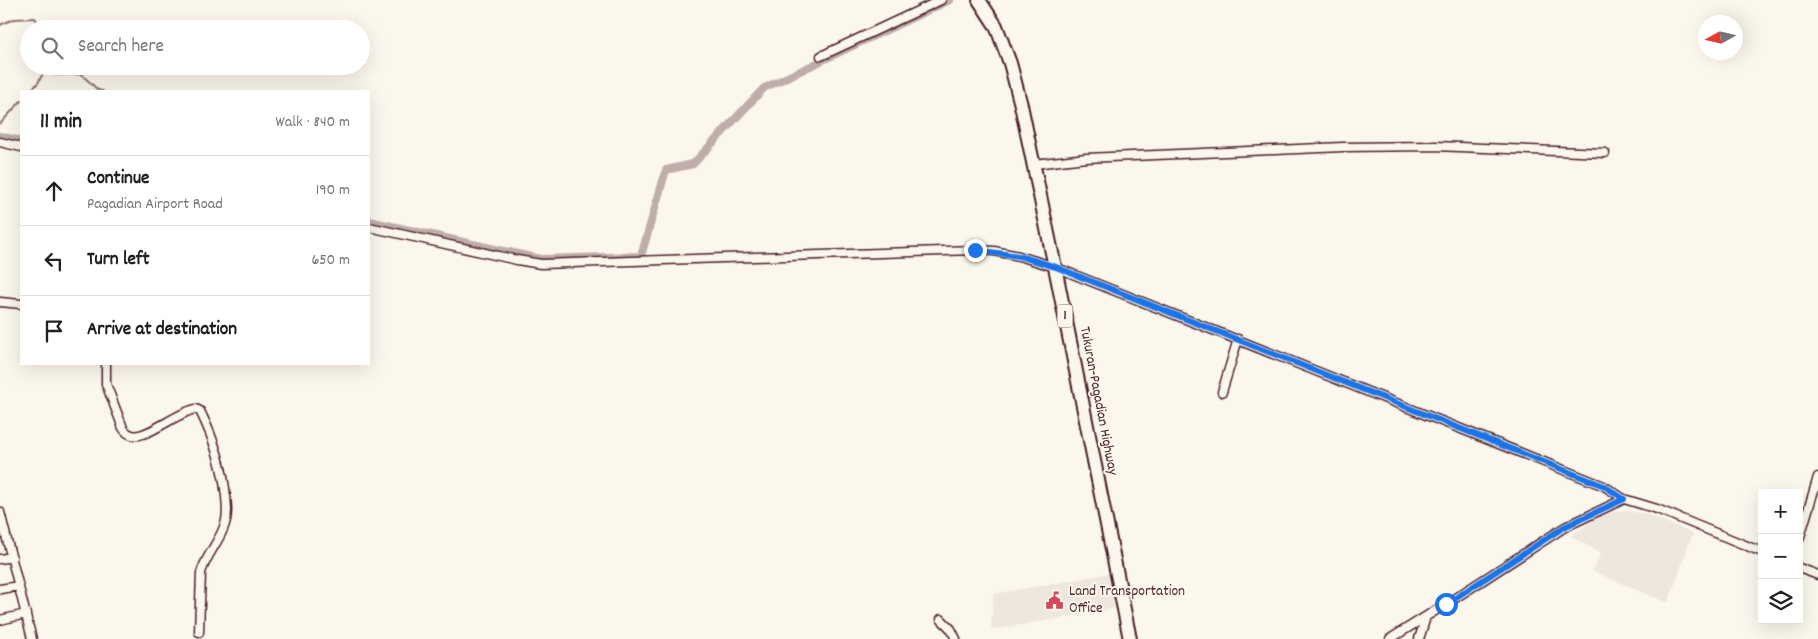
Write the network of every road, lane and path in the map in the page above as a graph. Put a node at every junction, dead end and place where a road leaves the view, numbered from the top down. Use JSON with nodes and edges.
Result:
{"nodes":[{"id":1,"x":941,"y":0,"type":"edge"},
{"id":2,"x":979,"y":0,"type":"edge"},
{"id":3,"x":821,"y":56,"type":"dead end"},
{"id":4,"x":0,"y":142,"type":"edge"},
{"id":5,"x":20,"y":146,"type":"edge"},
{"id":6,"x":1605,"y":152,"type":"dead end"},
{"id":7,"x":1034,"y":164,"type":"junction"},
{"id":8,"x":370,"y":227,"type":"edge"},
{"id":9,"x":1056,"y":267,"type":"junction"},
{"id":10,"x":0,"y":302,"type":"edge"},
{"id":11,"x":20,"y":304,"type":"edge"},
{"id":12,"x":1238,"y":339,"type":"junction"},
{"id":13,"x":106,"y":365,"type":"edge"},
{"id":14,"x":1222,"y":392,"type":"dead end"},
{"id":15,"x":1818,"y":477,"type":"edge"},
{"id":16,"x":1624,"y":499,"type":"junction"},
{"id":17,"x":0,"y":512,"type":"edge"},
{"id":18,"x":2,"y":532,"type":"edge"},
{"id":19,"x":1801,"y":534,"type":"edge"},
{"id":20,"x":1758,"y":550,"type":"edge"},
{"id":21,"x":12,"y":557,"type":"junction"},
{"id":22,"x":0,"y":559,"type":"edge"},
{"id":23,"x":1803,"y":569,"type":"edge"},
{"id":24,"x":1818,"y":575,"type":"edge"},
{"id":25,"x":18,"y":586,"type":"junction"},
{"id":26,"x":0,"y":589,"type":"edge"},
{"id":27,"x":26,"y":614,"type":"junction"},
{"id":28,"x":1426,"y":617,"type":"junction"},
{"id":29,"x":942,"y":619,"type":"dead end"},
{"id":30,"x":0,"y":620,"type":"edge"},
{"id":31,"x":199,"y":632,"type":"dead end"},
{"id":32,"x":32,"y":639,"type":"edge"},
{"id":33,"x":956,"y":639,"type":"edge"},
{"id":34,"x":1130,"y":639,"type":"edge"},
{"id":35,"x":1390,"y":639,"type":"edge"},
{"id":36,"x":1419,"y":639,"type":"edge"}],
"edges":[{"from":1,"to":3,"type":"street"},
{"from":2,"to":7,"type":"highway","name":"Tukuran-Pagadian Highway","number":"1"},
{"from":4,"to":5,"type":"street"},
{"from":6,"to":7,"type":"street"},
{"from":7,"to":9,"type":"highway","name":"Tukuran-Pagadian Highway","number":"1"},
{"from":8,"to":9,"type":"street"},
{"from":9,"to":12,"type":"street"},
{"from":9,"to":34,"type":"highway","name":"Tukuran-Pagadian Highway","number":"1"},
{"from":10,"to":11,"type":"street"},
{"from":12,"to":14,"type":"street"},
{"from":12,"to":16,"type":"street"},
{"from":13,"to":31,"type":"street"},
{"from":15,"to":19,"type":"street"},
{"from":16,"to":20,"type":"street"},
{"from":16,"to":28,"type":"street"},
{"from":17,"to":18,"type":"street"},
{"from":18,"to":21,"type":"street"},
{"from":21,"to":22,"type":"street"},
{"from":21,"to":25,"type":"street"},
{"from":23,"to":24,"type":"street"},
{"from":25,"to":26,"type":"street"},
{"from":25,"to":27,"type":"street"},
{"from":27,"to":30,"type":"street"},
{"from":27,"to":32,"type":"street"},
{"from":28,"to":35,"type":"street"},
{"from":28,"to":36,"type":"street"},
{"from":29,"to":33,"type":"street"}]}
